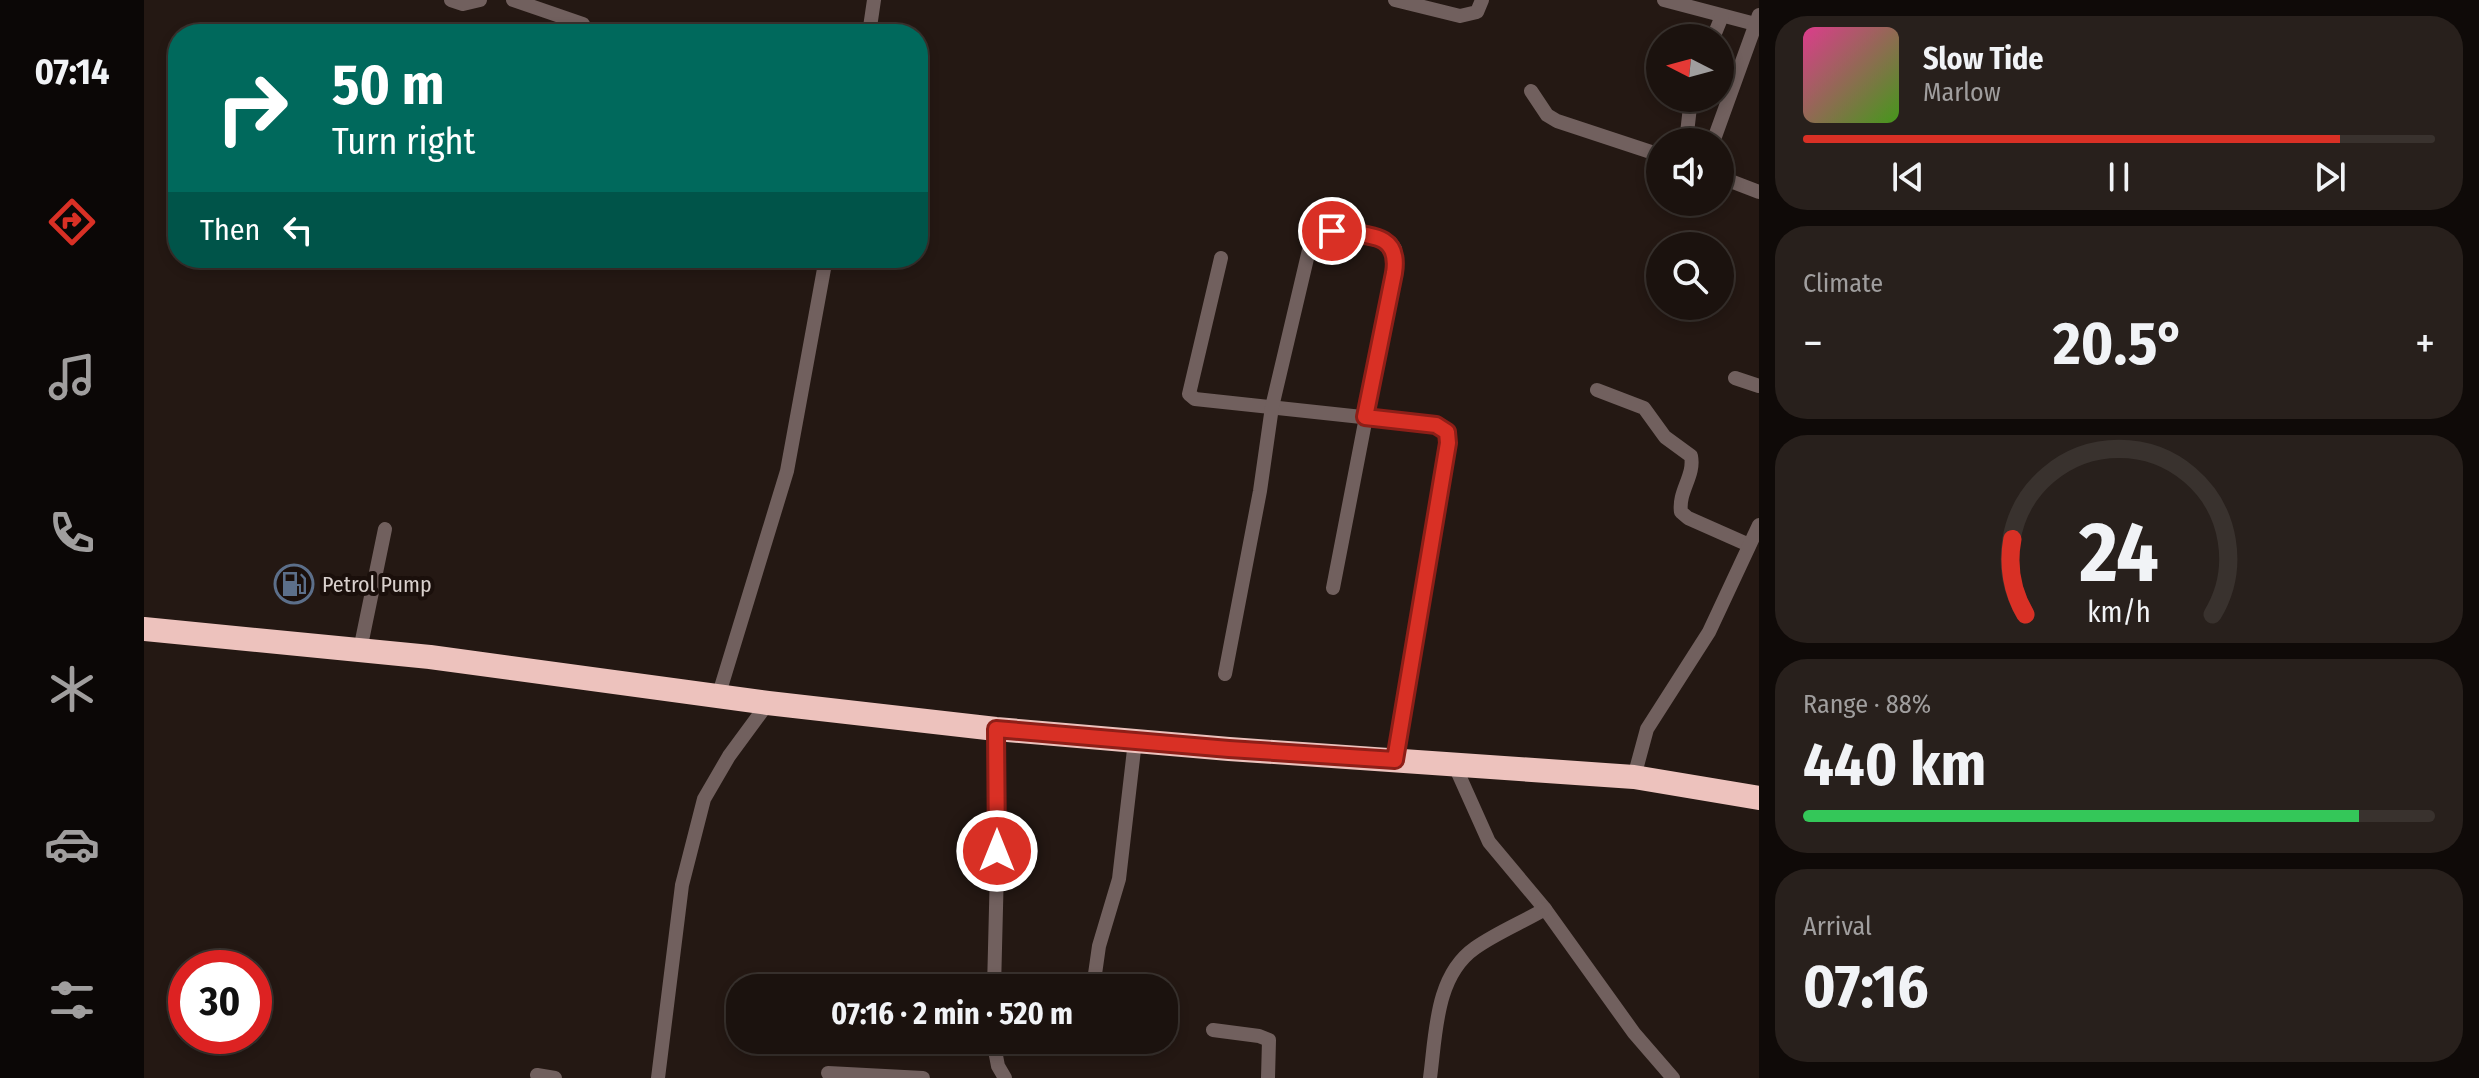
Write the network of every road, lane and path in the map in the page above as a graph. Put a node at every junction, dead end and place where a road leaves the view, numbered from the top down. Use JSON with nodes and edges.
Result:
{"nodes":[{"id":1,"x":451,"y":0,"type":"edge"},
{"id":2,"x":480,"y":0,"type":"edge"},
{"id":3,"x":513,"y":0,"type":"edge"},
{"id":4,"x":874,"y":0,"type":"edge"},
{"id":5,"x":1395,"y":0,"type":"edge"},
{"id":6,"x":1482,"y":0,"type":"edge"},
{"id":7,"x":1664,"y":0,"type":"edge"},
{"id":8,"x":1722,"y":16,"type":"junction"},
{"id":9,"x":1758,"y":22,"type":"edge"},
{"id":10,"x":583,"y":24,"type":"dead end"},
{"id":11,"x":870,"y":24,"type":"edge"},
{"id":12,"x":1719,"y":24,"type":"edge"},
{"id":13,"x":1531,"y":91,"type":"dead end"},
{"id":14,"x":1718,"y":128,"type":"edge"},
{"id":15,"x":1646,"y":150,"type":"edge"},
{"id":16,"x":1734,"y":182,"type":"edge"},
{"id":17,"x":1759,"y":192,"type":"edge"},
{"id":18,"x":1221,"y":258,"type":"dead end"},
{"id":19,"x":824,"y":268,"type":"edge"},
{"id":20,"x":1735,"y":378,"type":"dead end"},
{"id":21,"x":1759,"y":386,"type":"edge"},
{"id":22,"x":1597,"y":390,"type":"dead end"},
{"id":23,"x":1272,"y":407,"type":"junction"},
{"id":24,"x":1365,"y":417,"type":"junction"},
{"id":25,"x":1759,"y":525,"type":"edge"},
{"id":26,"x":385,"y":529,"type":"dead end"},
{"id":27,"x":1749,"y":545,"type":"junction"},
{"id":28,"x":1333,"y":588,"type":"dead end"},
{"id":29,"x":144,"y":629,"type":"edge"},
{"id":30,"x":360,"y":650,"type":"junction"},
{"id":31,"x":1225,"y":674,"type":"dead end"},
{"id":32,"x":718,"y":697,"type":"junction"},
{"id":33,"x":768,"y":703,"type":"junction"},
{"id":34,"x":996,"y":729,"type":"junction"},
{"id":35,"x":1135,"y":741,"type":"junction"},
{"id":36,"x":1395,"y":760,"type":"junction"},
{"id":37,"x":1454,"y":764,"type":"junction"},
{"id":38,"x":1634,"y":777,"type":"junction"},
{"id":39,"x":1759,"y":798,"type":"edge"},
{"id":40,"x":1545,"y":909,"type":"junction"},
{"id":41,"x":994,"y":974,"type":"edge"},
{"id":42,"x":1095,"y":974,"type":"edge"},
{"id":43,"x":1213,"y":1030,"type":"dead end"},
{"id":44,"x":996,"y":1054,"type":"edge"},
{"id":45,"x":828,"y":1073,"type":"dead end"},
{"id":46,"x":537,"y":1075,"type":"dead end"},
{"id":47,"x":555,"y":1078,"type":"edge"},
{"id":48,"x":658,"y":1078,"type":"edge"},
{"id":49,"x":923,"y":1078,"type":"edge"},
{"id":50,"x":1005,"y":1078,"type":"edge"},
{"id":51,"x":1268,"y":1078,"type":"edge"},
{"id":52,"x":1430,"y":1078,"type":"edge"},
{"id":53,"x":1673,"y":1078,"type":"edge"}],
"edges":[{"from":1,"to":2,"type":"street"},
{"from":3,"to":10,"type":"street"},
{"from":4,"to":11,"type":"street"},
{"from":5,"to":6,"type":"street"},
{"from":7,"to":8,"type":"street"},
{"from":8,"to":9,"type":"street"},
{"from":8,"to":12,"type":"street"},
{"from":9,"to":14,"type":"street"},
{"from":13,"to":15,"type":"street"},
{"from":16,"to":17,"type":"street"},
{"from":18,"to":23,"type":"street"},
{"from":19,"to":32,"type":"street"},
{"from":20,"to":21,"type":"street"},
{"from":22,"to":27,"type":"street"},
{"from":23,"to":24,"type":"street"},
{"from":23,"to":24,"type":"street"},
{"from":23,"to":31,"type":"street"},
{"from":24,"to":28,"type":"street"},
{"from":24,"to":36,"type":"street"},
{"from":25,"to":27,"type":"street"},
{"from":26,"to":30,"type":"street"},
{"from":27,"to":38,"type":"street"},
{"from":29,"to":30,"type":"highway"},
{"from":30,"to":32,"type":"highway"},
{"from":32,"to":33,"type":"highway"},
{"from":33,"to":34,"type":"highway"},
{"from":33,"to":48,"type":"street"},
{"from":34,"to":35,"type":"highway"},
{"from":34,"to":41,"type":"street"},
{"from":35,"to":36,"type":"highway"},
{"from":35,"to":42,"type":"street"},
{"from":36,"to":37,"type":"highway"},
{"from":37,"to":38,"type":"highway"},
{"from":37,"to":40,"type":"street"},
{"from":38,"to":39,"type":"highway"},
{"from":40,"to":52,"type":"street"},
{"from":40,"to":53,"type":"street"},
{"from":43,"to":51,"type":"street"},
{"from":44,"to":50,"type":"street"},
{"from":45,"to":49,"type":"street"},
{"from":46,"to":47,"type":"street"}]}
